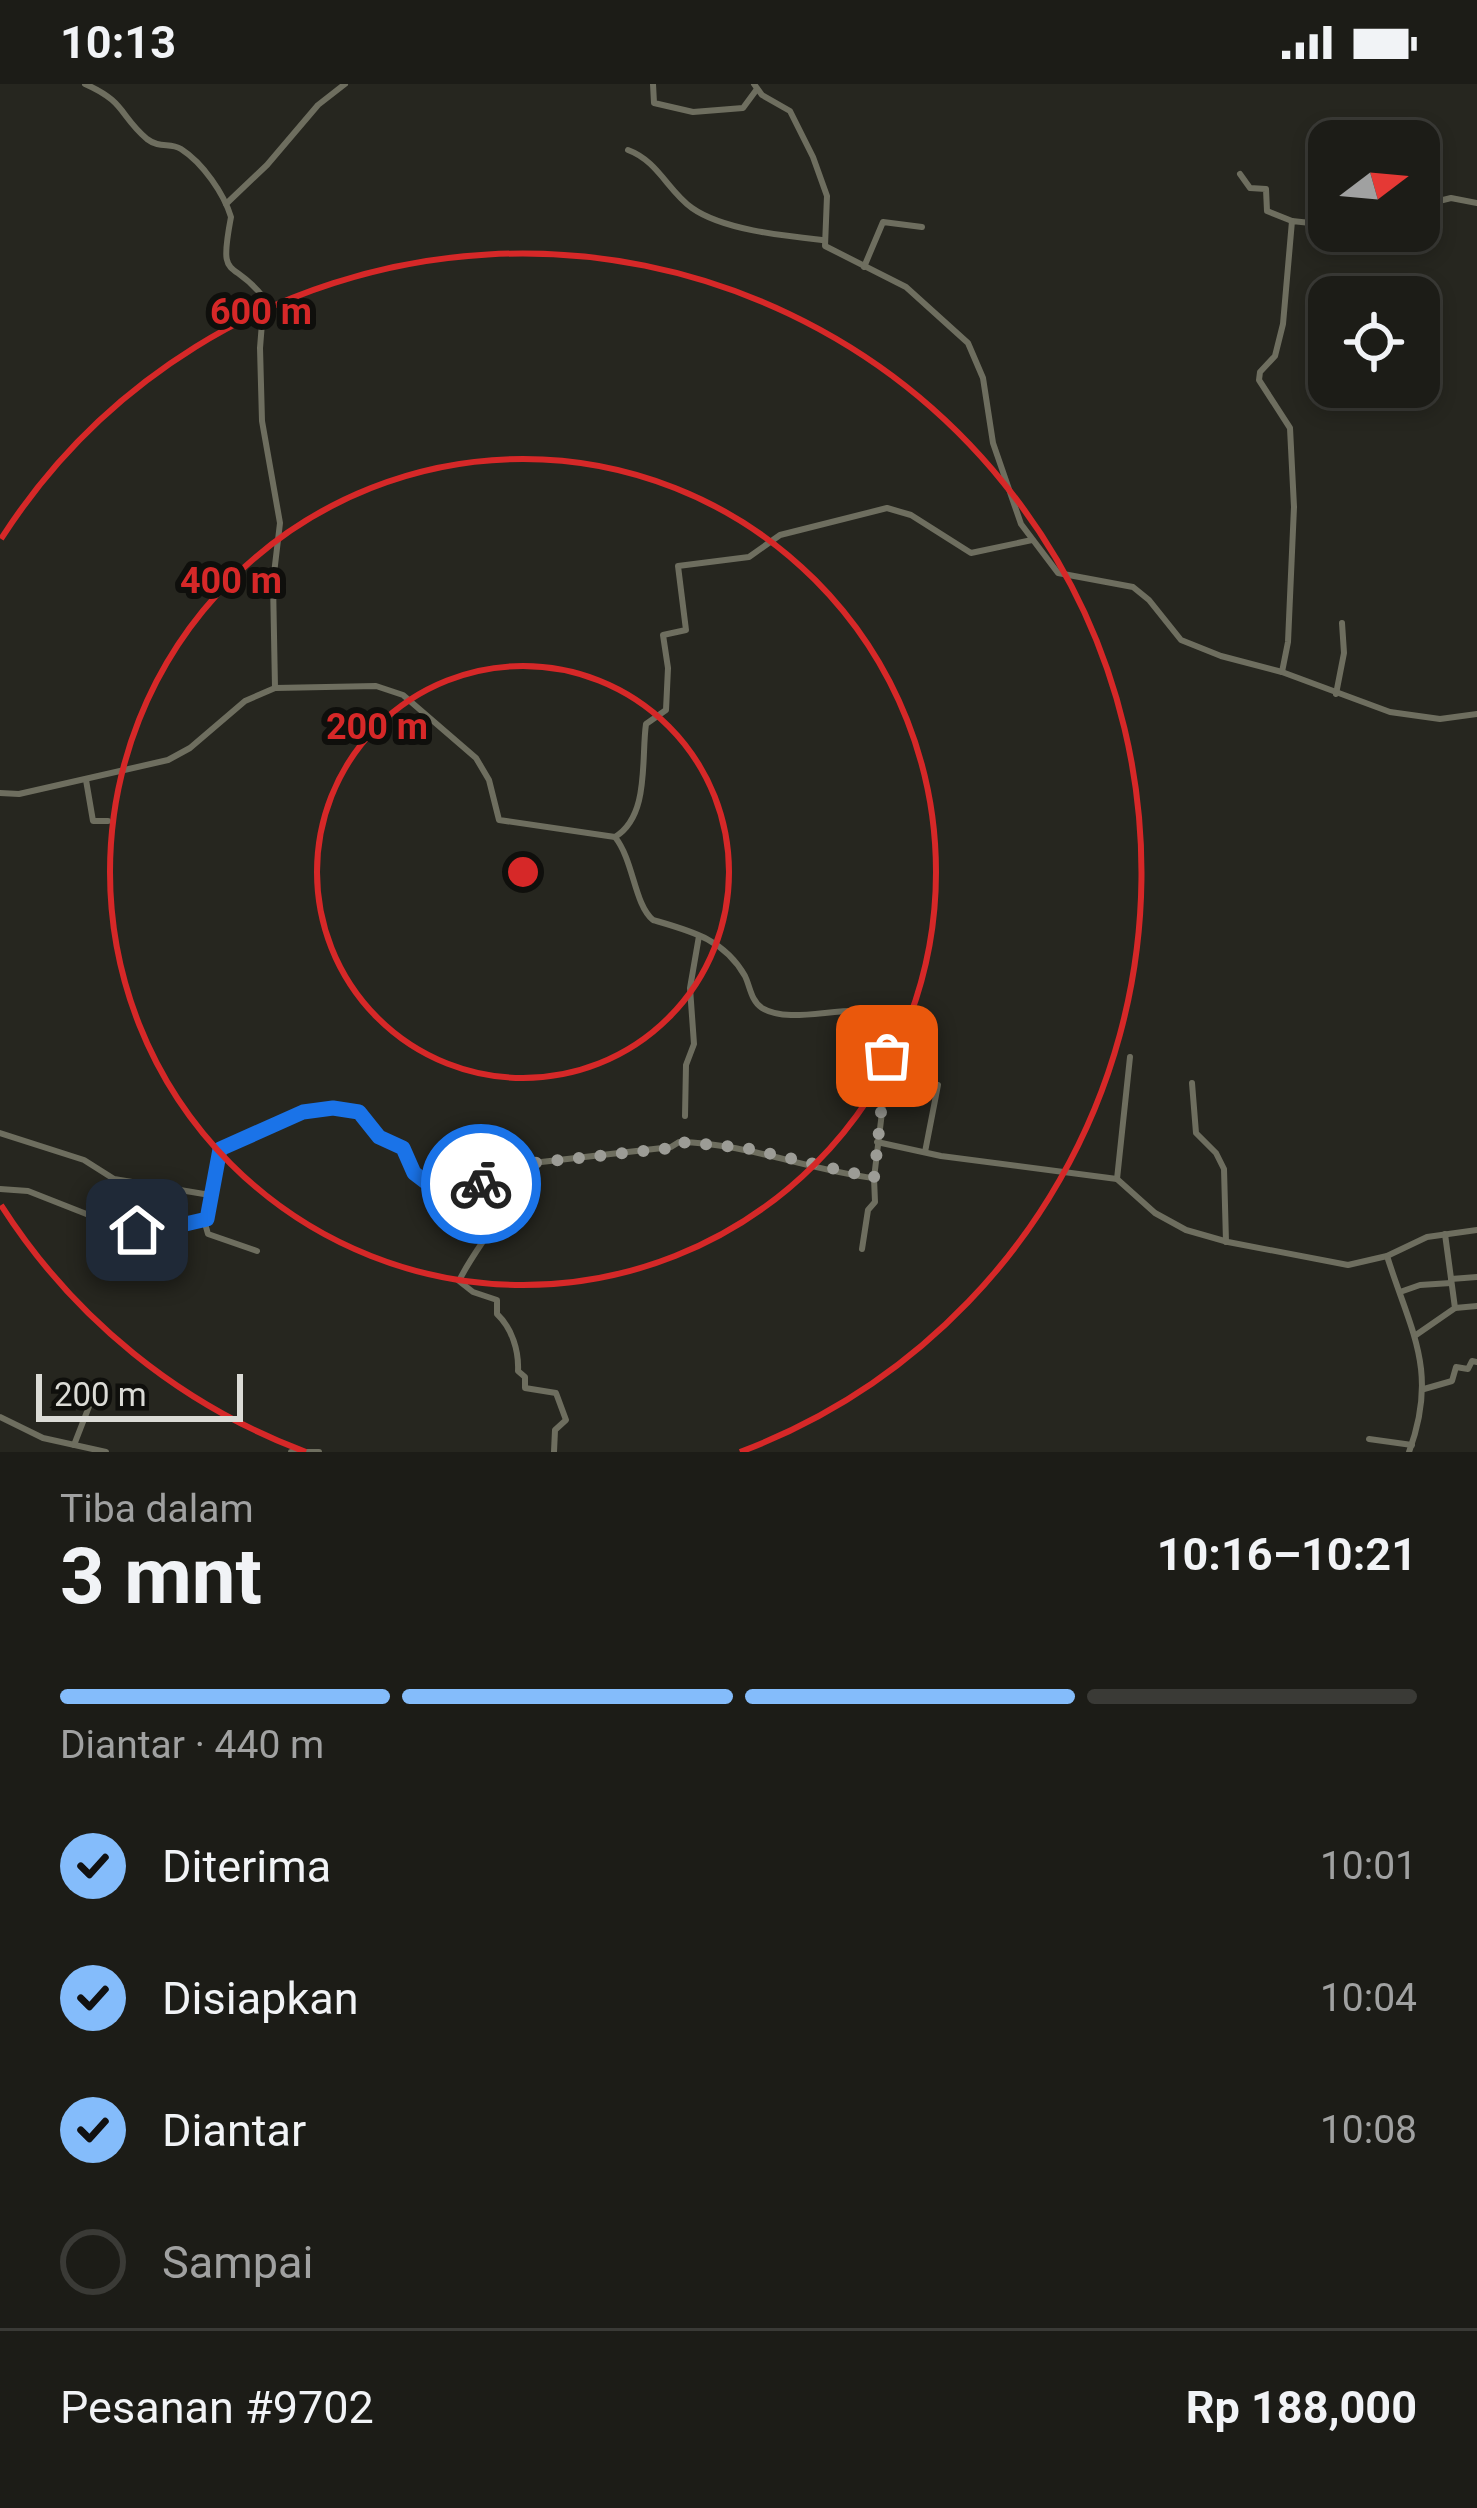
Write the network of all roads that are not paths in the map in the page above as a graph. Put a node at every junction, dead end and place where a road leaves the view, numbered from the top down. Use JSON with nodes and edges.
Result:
{"nodes":[{"id":1,"x":85,"y":84,"type":"edge"},
{"id":2,"x":345,"y":84,"type":"edge"},
{"id":3,"x":653,"y":84,"type":"edge"},
{"id":4,"x":756,"y":86,"type":"edge"},
{"id":5,"x":628,"y":150,"type":"dead end"},
{"id":6,"x":1240,"y":173,"type":"dead end"},
{"id":7,"x":1440,"y":201,"type":"edge"},
{"id":8,"x":1477,"y":203,"type":"edge"},
{"id":9,"x":226,"y":204,"type":"junction"},
{"id":10,"x":1292,"y":221,"type":"junction"},
{"id":11,"x":1308,"y":223,"type":"edge"},
{"id":12,"x":922,"y":227,"type":"dead end"},
{"id":13,"x":823,"y":240,"type":"junction"},
{"id":14,"x":864,"y":267,"type":"junction"},
{"id":15,"x":1032,"y":540,"type":"junction"},
{"id":16,"x":1342,"y":623,"type":"dead end"},
{"id":17,"x":1282,"y":672,"type":"junction"},
{"id":18,"x":275,"y":688,"type":"junction"},
{"id":19,"x":1336,"y":694,"type":"junction"},
{"id":20,"x":1477,"y":714,"type":"edge"},
{"id":21,"x":86,"y":780,"type":"junction"},
{"id":22,"x":0,"y":793,"type":"edge"},
{"id":23,"x":108,"y":821,"type":"dead end"},
{"id":24,"x":615,"y":837,"type":"junction"},
{"id":25,"x":699,"y":936,"type":"junction"},
{"id":26,"x":887,"y":1056,"type":"junction"},
{"id":27,"x":1130,"y":1058,"type":"dead end"},
{"id":28,"x":849,"y":1068,"type":"dead end"},
{"id":29,"x":928,"y":1071,"type":"dead end"},
{"id":30,"x":884,"y":1074,"type":"junction"},
{"id":31,"x":1192,"y":1083,"type":"dead end"},
{"id":32,"x":938,"y":1085,"type":"dead end"},
{"id":33,"x":685,"y":1116,"type":"dead end"},
{"id":34,"x":0,"y":1133,"type":"edge"},
{"id":35,"x":877,"y":1142,"type":"junction"},
{"id":36,"x":925,"y":1153,"type":"junction"},
{"id":37,"x":513,"y":1174,"type":"junction"},
{"id":38,"x":874,"y":1178,"type":"junction"},
{"id":39,"x":1117,"y":1179,"type":"junction"},
{"id":40,"x":0,"y":1189,"type":"edge"},
{"id":41,"x":210,"y":1193,"type":"junction"},
{"id":42,"x":204,"y":1220,"type":"junction"},
{"id":43,"x":1477,"y":1230,"type":"edge"},
{"id":44,"x":1445,"y":1234,"type":"junction"},
{"id":45,"x":1226,"y":1242,"type":"junction"},
{"id":46,"x":862,"y":1249,"type":"dead end"},
{"id":47,"x":257,"y":1251,"type":"dead end"},
{"id":48,"x":1387,"y":1256,"type":"junction"},
{"id":49,"x":1477,"y":1277,"type":"edge"},
{"id":50,"x":1451,"y":1281,"type":"junction"},
{"id":51,"x":1400,"y":1292,"type":"junction"},
{"id":52,"x":1477,"y":1306,"type":"edge"},
{"id":53,"x":1455,"y":1308,"type":"junction"},
{"id":54,"x":1414,"y":1336,"type":"junction"},
{"id":55,"x":1477,"y":1362,"type":"edge"},
{"id":56,"x":97,"y":1387,"type":"dead end"},
{"id":57,"x":1424,"y":1389,"type":"junction"},
{"id":58,"x":0,"y":1417,"type":"edge"},
{"id":59,"x":1369,"y":1439,"type":"dead end"},
{"id":60,"x":74,"y":1445,"type":"junction"},
{"id":61,"x":1410,"y":1449,"type":"edge"},
{"id":62,"x":106,"y":1452,"type":"edge"},
{"id":63,"x":291,"y":1452,"type":"edge"},
{"id":64,"x":319,"y":1452,"type":"edge"},
{"id":65,"x":554,"y":1452,"type":"edge"}],
"edges":[{"from":1,"to":9,"type":"street"},
{"from":2,"to":9,"type":"street"},
{"from":3,"to":4,"type":"street"},
{"from":4,"to":13,"type":"street"},
{"from":5,"to":13,"type":"street"},
{"from":6,"to":10,"type":"street"},
{"from":7,"to":8,"type":"street"},
{"from":9,"to":18,"type":"street"},
{"from":10,"to":11,"type":"street"},
{"from":10,"to":17,"type":"street"},
{"from":12,"to":14,"type":"street"},
{"from":13,"to":14,"type":"street"},
{"from":14,"to":15,"type":"street"},
{"from":15,"to":17,"type":"street"},
{"from":15,"to":24,"type":"street"},
{"from":16,"to":19,"type":"street"},
{"from":17,"to":19,"type":"street"},
{"from":18,"to":21,"type":"street"},
{"from":18,"to":24,"type":"street"},
{"from":19,"to":20,"type":"street"},
{"from":21,"to":22,"type":"street"},
{"from":21,"to":23,"type":"street"},
{"from":24,"to":25,"type":"street"},
{"from":25,"to":26,"type":"street"},
{"from":25,"to":33,"type":"street"},
{"from":26,"to":29,"type":"street"},
{"from":26,"to":30,"type":"street"},
{"from":27,"to":39,"type":"street"},
{"from":28,"to":30,"type":"street"},
{"from":30,"to":35,"type":"street"},
{"from":31,"to":45,"type":"street"},
{"from":32,"to":36,"type":"street"},
{"from":34,"to":41,"type":"street"},
{"from":35,"to":36,"type":"street"},
{"from":35,"to":38,"type":"street"},
{"from":36,"to":39,"type":"street"},
{"from":37,"to":38,"type":"street"},
{"from":37,"to":41,"type":"street"},
{"from":37,"to":65,"type":"street"},
{"from":38,"to":46,"type":"street"},
{"from":39,"to":45,"type":"street"},
{"from":40,"to":42,"type":"street"},
{"from":41,"to":42,"type":"street"},
{"from":42,"to":47,"type":"street"},
{"from":43,"to":44,"type":"street"},
{"from":44,"to":48,"type":"street"},
{"from":44,"to":50,"type":"street"},
{"from":45,"to":48,"type":"street"},
{"from":48,"to":51,"type":"street"},
{"from":49,"to":50,"type":"street"},
{"from":50,"to":51,"type":"street"},
{"from":50,"to":53,"type":"street"},
{"from":51,"to":54,"type":"street"},
{"from":52,"to":53,"type":"street"},
{"from":53,"to":54,"type":"street"},
{"from":54,"to":57,"type":"street"},
{"from":55,"to":57,"type":"street"},
{"from":56,"to":60,"type":"street"},
{"from":57,"to":61,"type":"street"},
{"from":58,"to":60,"type":"street"},
{"from":59,"to":61,"type":"street"},
{"from":60,"to":62,"type":"street"},
{"from":63,"to":64,"type":"street"}]}
